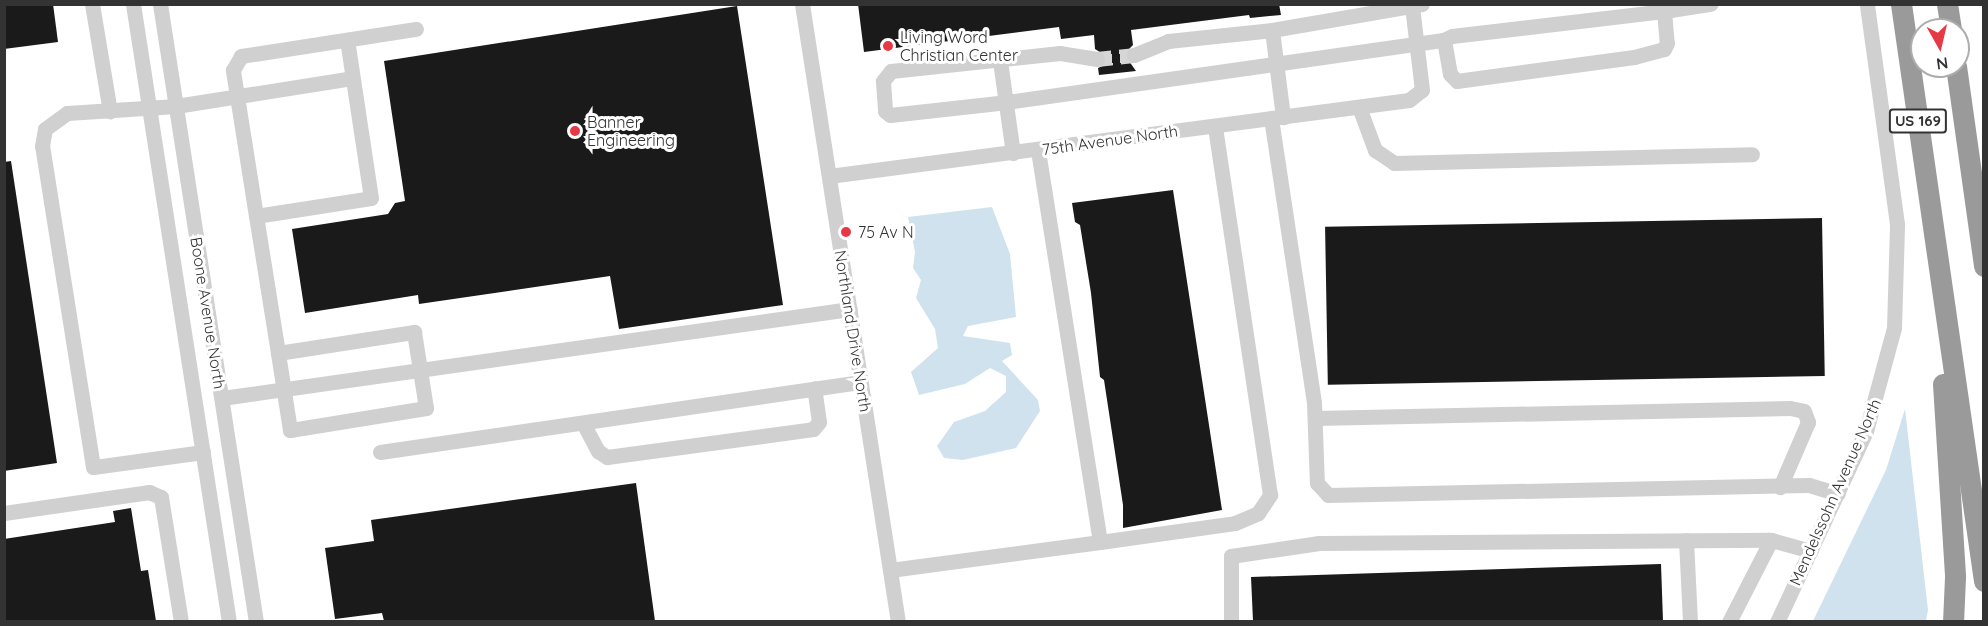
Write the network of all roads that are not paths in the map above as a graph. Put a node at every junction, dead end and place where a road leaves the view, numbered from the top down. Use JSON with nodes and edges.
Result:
{"nodes":[{"id":1,"x":92,"y":4,"type":"edge"},
{"id":2,"x":133,"y":4,"type":"edge"},
{"id":3,"x":160,"y":4,"type":"edge"},
{"id":4,"x":802,"y":4,"type":"edge"},
{"id":5,"x":1710,"y":4,"type":"edge"},
{"id":6,"x":1867,"y":4,"type":"edge"},
{"id":7,"x":1901,"y":4,"type":"edge"},
{"id":8,"x":1417,"y":5,"type":"edge"},
{"id":9,"x":1664,"y":8,"type":"edge"},
{"id":10,"x":416,"y":29,"type":"dead end"},
{"id":11,"x":1272,"y":30,"type":"junction"},
{"id":12,"x":346,"y":40,"type":"junction"},
{"id":13,"x":1444,"y":40,"type":"junction"},
{"id":14,"x":1417,"y":43,"type":"junction"},
{"id":15,"x":1134,"y":55,"type":"tunnel mouth"},
{"id":16,"x":1097,"y":59,"type":"tunnel mouth"},
{"id":17,"x":1000,"y":61,"type":"junction"},
{"id":18,"x":1276,"y":65,"type":"junction"},
{"id":19,"x":352,"y":78,"type":"junction"},
{"id":20,"x":1958,"y":78,"type":"edge"},
{"id":21,"x":1962,"y":78,"type":"edge"},
{"id":22,"x":237,"y":96,"type":"junction"},
{"id":23,"x":1007,"y":102,"type":"junction"},
{"id":24,"x":176,"y":106,"type":"junction"},
{"id":25,"x":1359,"y":107,"type":"junction"},
{"id":26,"x":149,"y":109,"type":"junction"},
{"id":27,"x":110,"y":111,"type":"junction"},
{"id":28,"x":1277,"y":117,"type":"junction"},
{"id":29,"x":1215,"y":126,"type":"junction"},
{"id":30,"x":1038,"y":150,"type":"junction"},
{"id":31,"x":1013,"y":153,"type":"junction"},
{"id":32,"x":1752,"y":154,"type":"dead end"},
{"id":33,"x":828,"y":176,"type":"junction"},
{"id":34,"x":1983,"y":184,"type":"edge"},
{"id":35,"x":256,"y":216,"type":"junction"},
{"id":36,"x":1935,"y":237,"type":"junction"},
{"id":37,"x":1983,"y":266,"type":"edge"},
{"id":38,"x":850,"y":309,"type":"junction"},
{"id":39,"x":278,"y":353,"type":"junction"},
{"id":40,"x":420,"y":371,"type":"junction"},
{"id":41,"x":861,"y":382,"type":"junction"},
{"id":42,"x":814,"y":388,"type":"junction"},
{"id":43,"x":284,"y":389,"type":"junction"},
{"id":44,"x":222,"y":398,"type":"junction"},
{"id":45,"x":1315,"y":418,"type":"junction"},
{"id":46,"x":583,"y":423,"type":"junction"},
{"id":47,"x":202,"y":452,"type":"junction"},
{"id":48,"x":380,"y":452,"type":"dead end"},
{"id":49,"x":1780,"y":487,"type":"junction"},
{"id":50,"x":1838,"y":494,"type":"junction"},
{"id":51,"x":4,"y":513,"type":"edge"},
{"id":52,"x":1686,"y":540,"type":"junction"},
{"id":53,"x":1771,"y":540,"type":"junction"},
{"id":54,"x":1100,"y":542,"type":"junction"},
{"id":55,"x":1811,"y":551,"type":"junction"},
{"id":56,"x":890,"y":570,"type":"junction"},
{"id":57,"x":1983,"y":581,"type":"edge"},
{"id":58,"x":181,"y":621,"type":"edge"},
{"id":59,"x":229,"y":621,"type":"edge"},
{"id":60,"x":256,"y":621,"type":"edge"},
{"id":61,"x":898,"y":621,"type":"edge"},
{"id":62,"x":1231,"y":621,"type":"edge"},
{"id":63,"x":1690,"y":621,"type":"edge"},
{"id":64,"x":1729,"y":621,"type":"edge"},
{"id":65,"x":1777,"y":621,"type":"edge"},
{"id":66,"x":1953,"y":621,"type":"edge"}],
"edges":[{"from":1,"to":27,"type":"street"},
{"from":2,"to":26,"type":"street","name":"Boone Avenue North"},
{"from":3,"to":24,"type":"street","name":"Boone Avenue North"},
{"from":4,"to":33,"type":"street","name":"Northland Drive North"},
{"from":5,"to":9,"type":"street"},
{"from":6,"to":50,"type":"street","name":"Mendelssohn Avenue North"},
{"from":7,"to":36,"type":"highway","number":"US 169"},
{"from":8,"to":11,"type":"street"},
{"from":8,"to":14,"type":"street"},
{"from":9,"to":13,"type":"street"},
{"from":9,"to":13,"type":"street"},
{"from":10,"to":12,"type":"street"},
{"from":11,"to":15,"type":"street"},
{"from":11,"to":18,"type":"street"},
{"from":12,"to":19,"type":"street"},
{"from":12,"to":22,"type":"street"},
{"from":13,"to":14,"type":"street"},
{"from":14,"to":18,"type":"street"},
{"from":14,"to":25,"type":"street","name":"75th Avenue North"},
{"from":16,"to":17,"type":"street"},
{"from":17,"to":23,"type":"street"},
{"from":17,"to":23,"type":"street"},
{"from":18,"to":23,"type":"street"},
{"from":18,"to":28,"type":"street"},
{"from":19,"to":22,"type":"street"},
{"from":19,"to":35,"type":"street"},
{"from":20,"to":37,"type":"highway","number":"US 169"},
{"from":21,"to":34,"type":"highway"},
{"from":22,"to":24,"type":"street"},
{"from":22,"to":35,"type":"street"},
{"from":23,"to":31,"type":"street"},
{"from":24,"to":26,"type":"street"},
{"from":24,"to":44,"type":"street","name":"Boone Avenue North"},
{"from":25,"to":28,"type":"street","name":"75th Avenue North"},
{"from":25,"to":32,"type":"street"},
{"from":26,"to":27,"type":"street"},
{"from":26,"to":47,"type":"street","name":"Boone Avenue North"},
{"from":27,"to":47,"type":"street"},
{"from":28,"to":29,"type":"street","name":"75th Avenue North"},
{"from":28,"to":45,"type":"street"},
{"from":29,"to":30,"type":"street","name":"75th Avenue North"},
{"from":29,"to":54,"type":"street"},
{"from":30,"to":31,"type":"street","name":"75th Avenue North"},
{"from":30,"to":54,"type":"street"},
{"from":31,"to":33,"type":"street","name":"75th Avenue North"},
{"from":33,"to":38,"type":"street","name":"Northland Drive North"},
{"from":35,"to":39,"type":"street"},
{"from":36,"to":57,"type":"highway","number":"US 169"},
{"from":36,"to":66,"type":"highway"},
{"from":38,"to":40,"type":"street"},
{"from":38,"to":41,"type":"street","name":"Northland Drive North"},
{"from":39,"to":40,"type":"street"},
{"from":39,"to":43,"type":"street"},
{"from":40,"to":43,"type":"street"},
{"from":40,"to":43,"type":"street"},
{"from":41,"to":42,"type":"street"},
{"from":41,"to":56,"type":"street","name":"Northland Drive North"},
{"from":42,"to":46,"type":"street"},
{"from":42,"to":46,"type":"street"},
{"from":43,"to":44,"type":"street"},
{"from":44,"to":60,"type":"street","name":"Boone Avenue North"},
{"from":45,"to":49,"type":"street"},
{"from":45,"to":49,"type":"street"},
{"from":46,"to":48,"type":"street"},
{"from":47,"to":59,"type":"street","name":"Boone Avenue North"},
{"from":49,"to":50,"type":"street"},
{"from":50,"to":55,"type":"street","name":"Mendelssohn Avenue North"},
{"from":51,"to":58,"type":"street"},
{"from":52,"to":53,"type":"street"},
{"from":52,"to":62,"type":"street"},
{"from":52,"to":63,"type":"street"},
{"from":53,"to":55,"type":"street"},
{"from":53,"to":64,"type":"street"},
{"from":54,"to":56,"type":"street"},
{"from":55,"to":65,"type":"street","name":"Mendelssohn Avenue North"},
{"from":56,"to":61,"type":"street","name":"Northland Drive North"}]}
